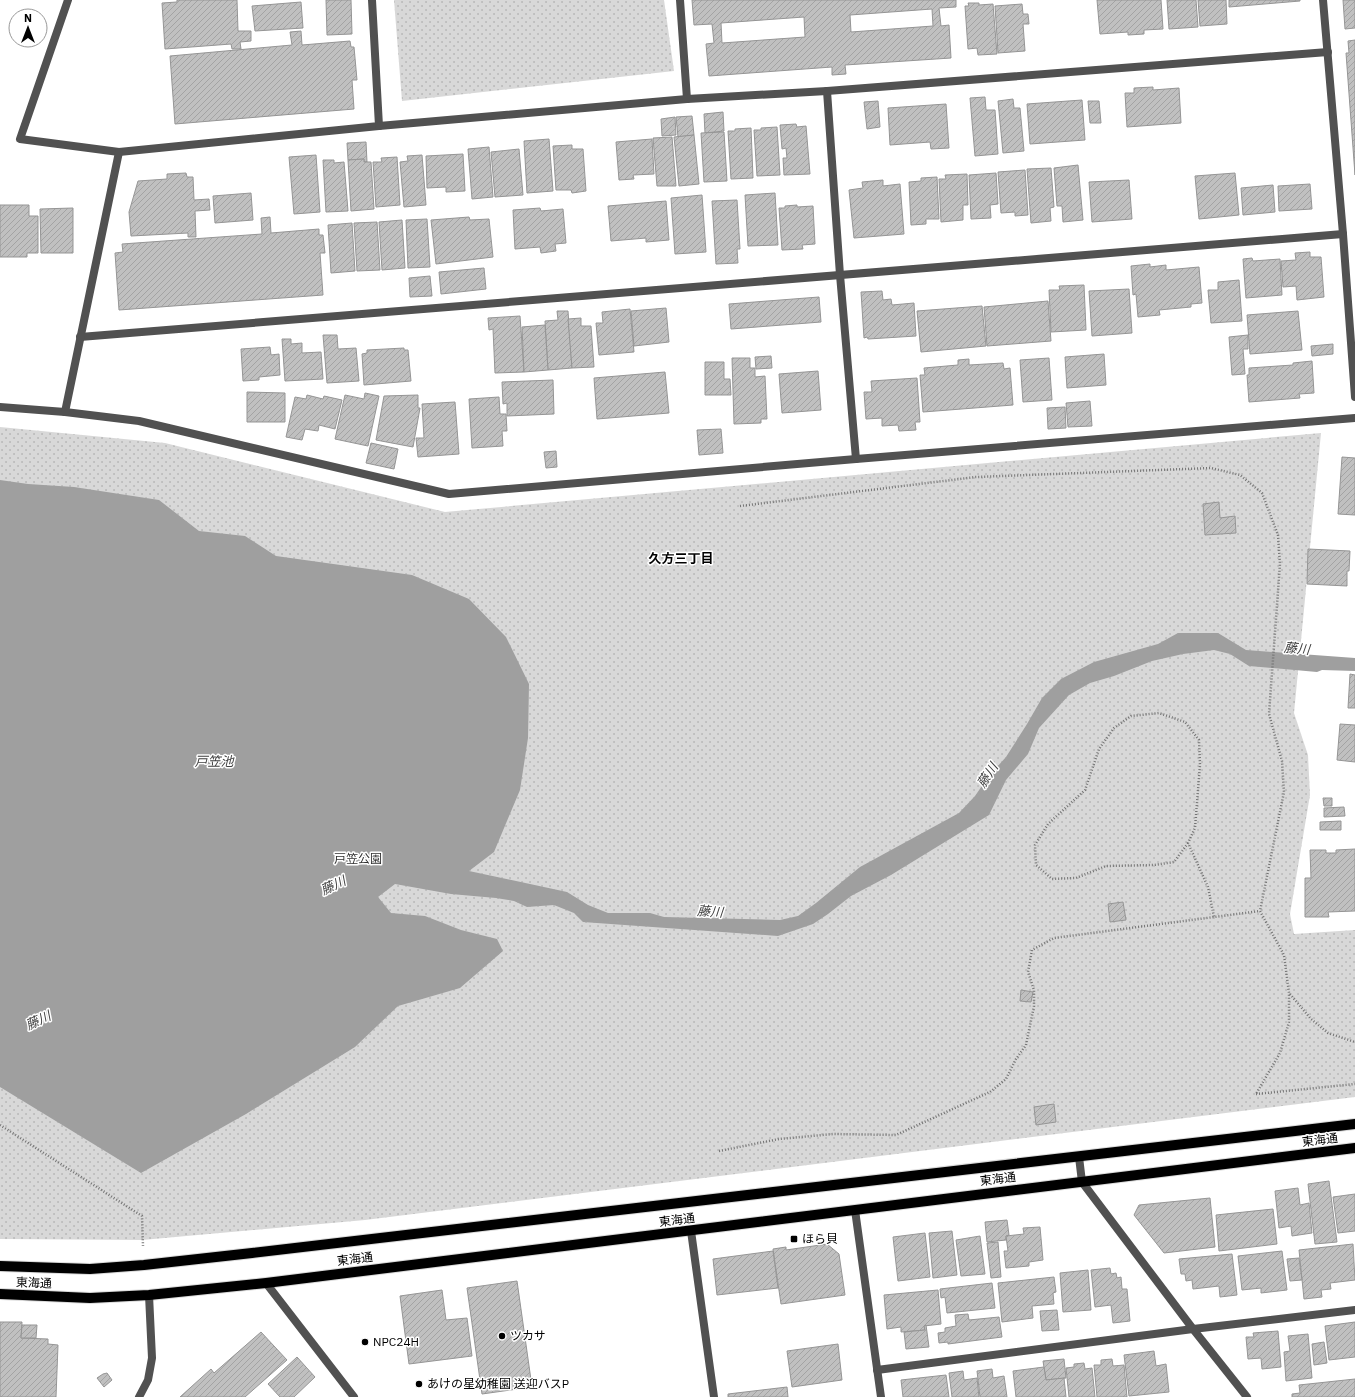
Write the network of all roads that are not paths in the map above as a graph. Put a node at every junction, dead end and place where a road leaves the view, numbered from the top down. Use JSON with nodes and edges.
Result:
{"nodes":[{"id":1,"x":68,"y":0,"type":"edge"},
{"id":2,"x":372,"y":0,"type":"edge"},
{"id":3,"x":680,"y":0,"type":"edge"},
{"id":4,"x":1323,"y":0,"type":"edge"},
{"id":5,"x":1328,"y":52,"type":"junction"},
{"id":6,"x":827,"y":91,"type":"junction"},
{"id":7,"x":687,"y":99,"type":"junction"},
{"id":8,"x":379,"y":126,"type":"junction"},
{"id":9,"x":119,"y":152,"type":"junction"},
{"id":10,"x":1343,"y":234,"type":"junction"},
{"id":11,"x":840,"y":275,"type":"junction"},
{"id":12,"x":80,"y":337,"type":"junction"},
{"id":13,"x":1355,"y":397,"type":"edge"},
{"id":14,"x":0,"y":407,"type":"edge"},
{"id":15,"x":65,"y":412,"type":"junction"},
{"id":16,"x":1355,"y":418,"type":"edge"},
{"id":17,"x":856,"y":459,"type":"junction"},
{"id":18,"x":1355,"y":1124,"type":"edge"},
{"id":19,"x":1355,"y":1148,"type":"edge"},
{"id":20,"x":1079,"y":1157,"type":"junction"},
{"id":21,"x":1082,"y":1182,"type":"junction"},
{"id":22,"x":855,"y":1210,"type":"junction"},
{"id":23,"x":691,"y":1231,"type":"junction"},
{"id":24,"x":0,"y":1266,"type":"edge"},
{"id":25,"x":266,"y":1283,"type":"junction"},
{"id":26,"x":0,"y":1294,"type":"edge"},
{"id":27,"x":149,"y":1295,"type":"junction"},
{"id":28,"x":1355,"y":1310,"type":"edge"},
{"id":29,"x":1193,"y":1329,"type":"junction"},
{"id":30,"x":877,"y":1370,"type":"junction"},
{"id":31,"x":139,"y":1397,"type":"edge"},
{"id":32,"x":354,"y":1397,"type":"edge"},
{"id":33,"x":714,"y":1397,"type":"edge"},
{"id":34,"x":881,"y":1397,"type":"edge"},
{"id":35,"x":1248,"y":1397,"type":"edge"}],
"edges":[{"from":1,"to":9,"type":"street"},
{"from":2,"to":8,"type":"street"},
{"from":3,"to":7,"type":"street"},
{"from":4,"to":5,"type":"street"},
{"from":5,"to":6,"type":"street"},
{"from":5,"to":10,"type":"street"},
{"from":6,"to":7,"type":"street"},
{"from":6,"to":11,"type":"street"},
{"from":7,"to":8,"type":"street"},
{"from":8,"to":9,"type":"street"},
{"from":9,"to":12,"type":"street"},
{"from":10,"to":11,"type":"street"},
{"from":10,"to":13,"type":"street"},
{"from":11,"to":12,"type":"street"},
{"from":11,"to":17,"type":"street"},
{"from":12,"to":15,"type":"street"},
{"from":14,"to":15,"type":"street"},
{"from":15,"to":17,"type":"street"},
{"from":16,"to":17,"type":"street"},
{"from":18,"to":20,"type":"main road","name":"東海通"},
{"from":19,"to":21,"type":"main road","name":"東海通"},
{"from":20,"to":21,"type":"street"},
{"from":20,"to":24,"type":"main road","name":"東海通"},
{"from":21,"to":22,"type":"main road","name":"東海通"},
{"from":21,"to":29,"type":"street"},
{"from":22,"to":23,"type":"main road","name":"東海通"},
{"from":22,"to":30,"type":"street"},
{"from":23,"to":25,"type":"main road","name":"東海通"},
{"from":23,"to":33,"type":"street"},
{"from":25,"to":27,"type":"main road","name":"東海通"},
{"from":25,"to":32,"type":"street"},
{"from":26,"to":27,"type":"main road","name":"東海通"},
{"from":27,"to":31,"type":"street"},
{"from":28,"to":29,"type":"street"},
{"from":29,"to":30,"type":"street"},
{"from":29,"to":35,"type":"street"},
{"from":30,"to":34,"type":"street"}]}
